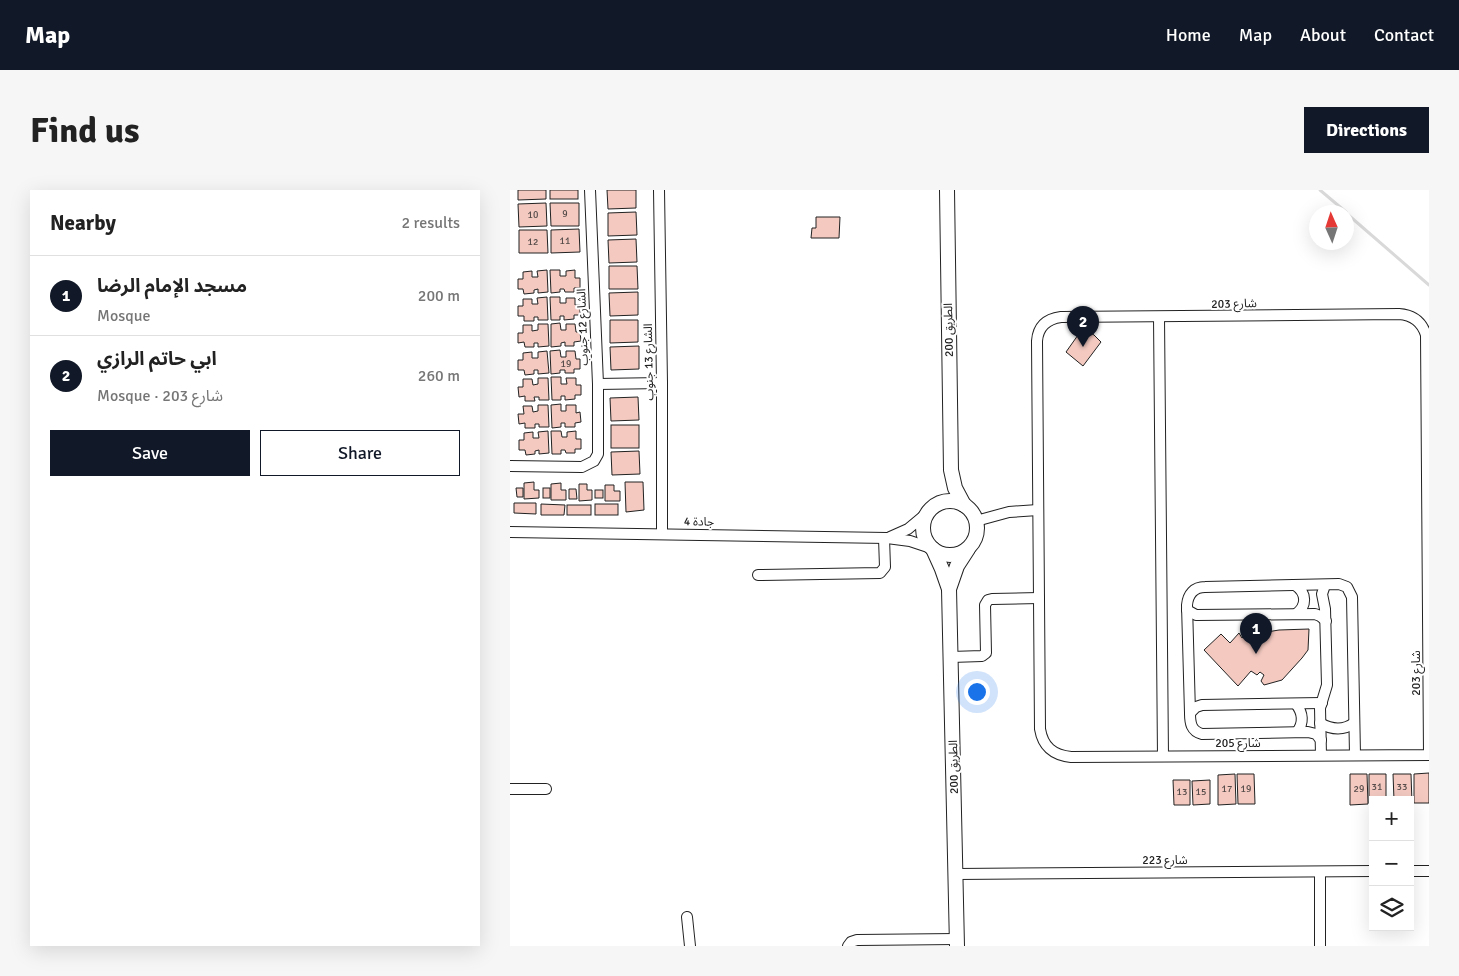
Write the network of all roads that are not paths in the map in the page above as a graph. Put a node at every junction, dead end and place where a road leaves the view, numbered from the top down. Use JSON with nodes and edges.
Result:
{"nodes":[{"id":1,"x":590,"y":190,"type":"edge"},
{"id":2,"x":659,"y":190,"type":"edge"},
{"id":3,"x":947,"y":190,"type":"edge"},
{"id":4,"x":1160,"y":317,"type":"junction"},
{"id":5,"x":1428,"y":356,"type":"edge"},
{"id":6,"x":662,"y":383,"type":"junction"},
{"id":7,"x":598,"y":384,"type":"junction"},
{"id":8,"x":510,"y":466,"type":"edge"},
{"id":9,"x":951,"y":470,"type":"junction"},
{"id":10,"x":964,"y":505,"type":"junction"},
{"id":11,"x":930,"y":510,"type":"junction"},
{"id":12,"x":1038,"y":510,"type":"junction"},
{"id":13,"x":976,"y":521,"type":"junction"},
{"id":14,"x":510,"y":532,"type":"edge"},
{"id":15,"x":662,"y":534,"type":"junction"},
{"id":16,"x":886,"y":538,"type":"junction"},
{"id":17,"x":970,"y":546,"type":"junction"},
{"id":18,"x":932,"y":549,"type":"junction"},
{"id":19,"x":1428,"y":556,"type":"edge"},
{"id":20,"x":758,"y":575,"type":"dead end"},
{"id":21,"x":1295,"y":585,"type":"junction"},
{"id":22,"x":1325,"y":585,"type":"junction"},
{"id":23,"x":949,"y":589,"type":"junction"},
{"id":24,"x":1039,"y":598,"type":"junction"},
{"id":25,"x":1187,"y":610,"type":"junction"},
{"id":26,"x":1296,"y":614,"type":"junction"},
{"id":27,"x":1326,"y":621,"type":"junction"},
{"id":28,"x":951,"y":657,"type":"junction"},
{"id":29,"x":1322,"y":703,"type":"junction"},
{"id":30,"x":1296,"y":704,"type":"junction"},
{"id":31,"x":1190,"y":713,"type":"junction"},
{"id":32,"x":1320,"y":723,"type":"junction"},
{"id":33,"x":1354,"y":723,"type":"junction"},
{"id":34,"x":1297,"y":732,"type":"junction"},
{"id":35,"x":1321,"y":740,"type":"junction"},
{"id":36,"x":1048,"y":749,"type":"joint"},
{"id":37,"x":1355,"y":755,"type":"junction"},
{"id":38,"x":1429,"y":755,"type":"edge"},
{"id":39,"x":1163,"y":756,"type":"junction"},
{"id":40,"x":1321,"y":756,"type":"junction"},
{"id":41,"x":510,"y":789,"type":"edge"},
{"id":42,"x":546,"y":789,"type":"dead end"},
{"id":43,"x":1369,"y":871,"type":"edge"},
{"id":44,"x":1414,"y":871,"type":"edge"},
{"id":45,"x":1429,"y":871,"type":"edge"},
{"id":46,"x":1320,"y":872,"type":"junction"},
{"id":47,"x":957,"y":874,"type":"junction"},
{"id":48,"x":687,"y":917,"type":"dead end"},
{"id":49,"x":957,"y":943,"type":"edge"},
{"id":50,"x":690,"y":946,"type":"edge"},
{"id":51,"x":848,"y":946,"type":"edge"},
{"id":52,"x":1320,"y":946,"type":"edge"}],
"edges":[{"from":1,"to":7,"type":"street","name":"الشارع 12 جنوب"},
{"from":2,"to":6,"type":"street","name":"الشارع 13 جنوب"},
{"from":3,"to":9,"type":"main road","name":"الطريق 200"},
{"from":4,"to":5,"type":"street","name":"شارع 203"},
{"from":4,"to":12,"type":"street","name":"شارع 203"},
{"from":4,"to":39,"type":"street"},
{"from":5,"to":19,"type":"street","name":"شارع 203"},
{"from":6,"to":7,"type":"street"},
{"from":6,"to":15,"type":"street","name":"الشارع 13 جنوب"},
{"from":7,"to":8,"type":"street","name":"الشارع 12 جنوب"},
{"from":9,"to":10,"type":"main road","name":"الطريق 200"},
{"from":9,"to":11,"type":"main road","name":"الطريق 200"},
{"from":10,"to":11,"type":"main road"},
{"from":10,"to":13,"type":"main road"},
{"from":11,"to":16,"type":"street","name":"جادة 4"},
{"from":11,"to":18,"type":"main road"},
{"from":12,"to":13,"type":"street"},
{"from":12,"to":24,"type":"street","name":"شارع 203"},
{"from":13,"to":17,"type":"main road"},
{"from":14,"to":15,"type":"street","name":"جادة 4"},
{"from":15,"to":16,"type":"street","name":"جادة 4"},
{"from":16,"to":18,"type":"street","name":"جادة 4"},
{"from":16,"to":20,"type":"street"},
{"from":17,"to":18,"type":"main road"},
{"from":17,"to":23,"type":"main road","name":"الطريق 200"},
{"from":18,"to":23,"type":"main road","name":"الطريق 200"},
{"from":19,"to":38,"type":"street","name":"شارع 203"},
{"from":21,"to":22,"type":"street"},
{"from":21,"to":25,"type":"street"},
{"from":21,"to":26,"type":"street"},
{"from":22,"to":27,"type":"street"},
{"from":22,"to":33,"type":"street"},
{"from":23,"to":28,"type":"main road","name":"الطريق 200"},
{"from":24,"to":28,"type":"street"},
{"from":24,"to":36,"type":"street","name":"شارع 203"},
{"from":25,"to":26,"type":"street"},
{"from":25,"to":31,"type":"street"},
{"from":26,"to":27,"type":"street"},
{"from":27,"to":29,"type":"street"},
{"from":28,"to":47,"type":"main road","name":"الطريق 200"},
{"from":29,"to":30,"type":"street"},
{"from":29,"to":32,"type":"street"},
{"from":30,"to":31,"type":"street"},
{"from":30,"to":34,"type":"street"},
{"from":31,"to":34,"type":"street"},
{"from":32,"to":33,"type":"street"},
{"from":32,"to":35,"type":"street"},
{"from":33,"to":37,"type":"street"},
{"from":34,"to":35,"type":"street"},
{"from":35,"to":40,"type":"street"},
{"from":36,"to":39,"type":"street","name":"شارع 205"},
{"from":37,"to":38,"type":"street","name":"شارع 205"},
{"from":37,"to":40,"type":"street","name":"شارع 205"},
{"from":39,"to":40,"type":"street","name":"شارع 205"},
{"from":41,"to":42,"type":"street"},
{"from":43,"to":46,"type":"street","name":"شارع 223"},
{"from":44,"to":45,"type":"street"},
{"from":46,"to":47,"type":"street","name":"شارع 223"},
{"from":46,"to":52,"type":"street"},
{"from":47,"to":49,"type":"main road","name":"الطريق 200"},
{"from":48,"to":50,"type":"street"},
{"from":49,"to":51,"type":"street"}]}
